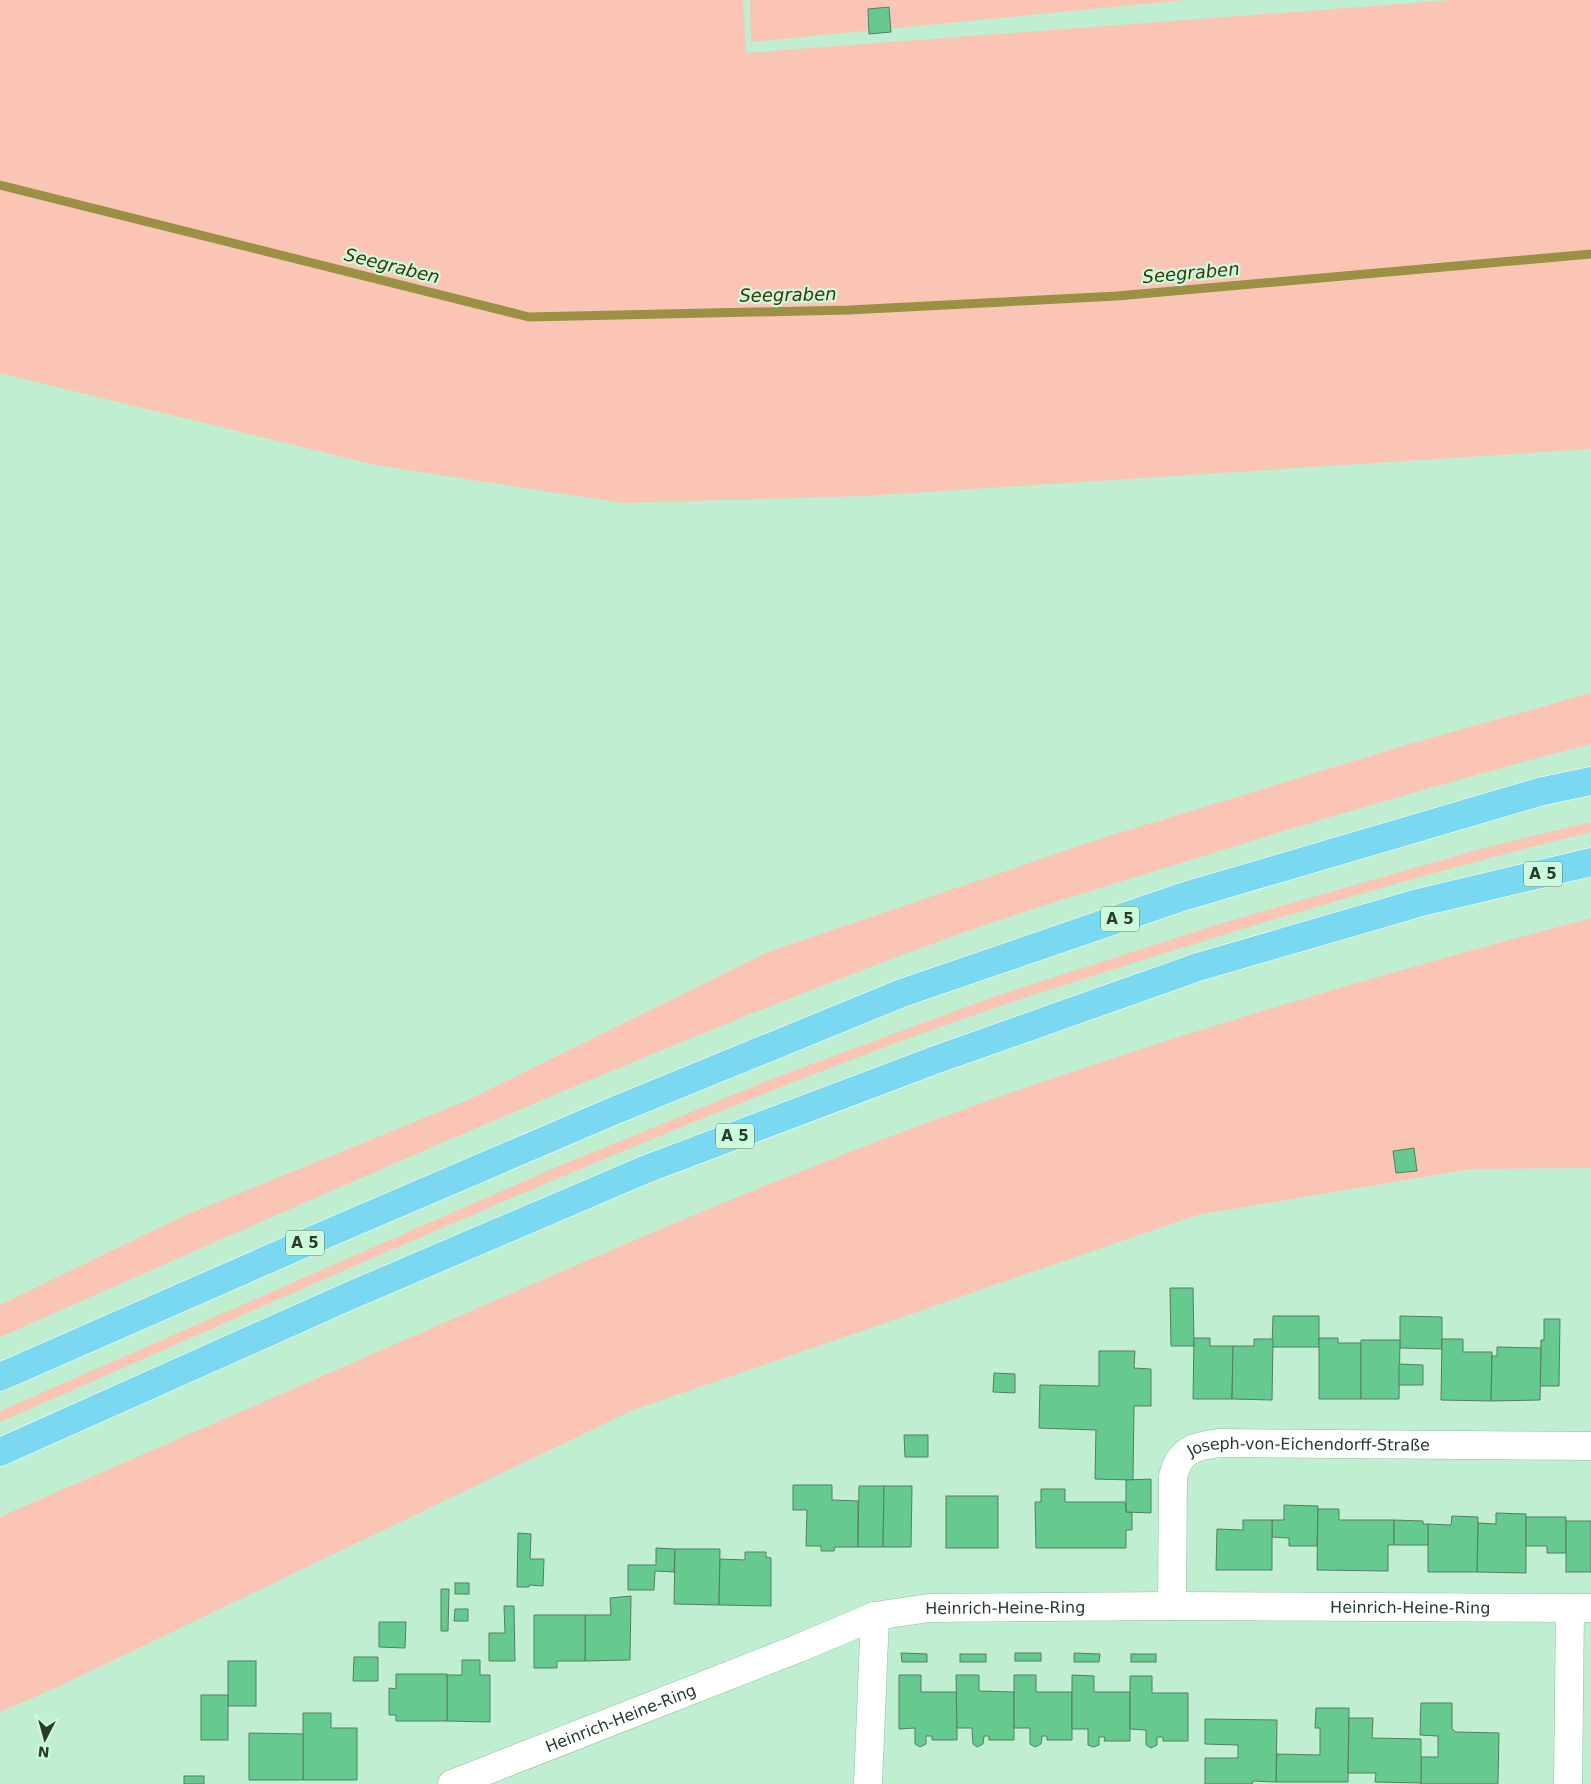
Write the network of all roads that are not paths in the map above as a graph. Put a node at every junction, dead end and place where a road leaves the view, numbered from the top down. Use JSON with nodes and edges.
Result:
{"nodes":[{"id":1,"x":1591,"y":772,"type":"edge"},
{"id":2,"x":1591,"y":781,"type":"edge"},
{"id":3,"x":1539,"y":792,"type":"junction"},
{"id":4,"x":1591,"y":862,"type":"edge"},
{"id":5,"x":1591,"y":880,"type":"edge"},
{"id":6,"x":1494,"y":886,"type":"junction"},
{"id":7,"x":0,"y":1377,"type":"edge"},
{"id":8,"x":1591,"y":1446,"type":"edge"},
{"id":9,"x":0,"y":1452,"type":"edge"},
{"id":10,"x":1172,"y":1606,"type":"junction"},
{"id":11,"x":1580,"y":1608,"type":"edge"},
{"id":12,"x":875,"y":1616,"type":"junction"},
{"id":13,"x":452,"y":1784,"type":"edge"},
{"id":14,"x":868,"y":1784,"type":"edge"},
{"id":15,"x":1568,"y":1784,"type":"edge"}],
"edges":[{"from":1,"to":3,"type":"highway"},
{"from":2,"to":3,"type":"highway","number":"A 5"},
{"from":3,"to":7,"type":"highway","number":"A 5"},
{"from":4,"to":6,"type":"highway","number":"A 5"},
{"from":5,"to":6,"type":"highway"},
{"from":6,"to":9,"type":"highway","number":"A 5"},
{"from":8,"to":10,"type":"street","name":"Joseph-von-Eichendorff-Straße"},
{"from":10,"to":11,"type":"street","name":"Heinrich-Heine-Ring"},
{"from":10,"to":12,"type":"street","name":"Heinrich-Heine-Ring"},
{"from":11,"to":15,"type":"street"},
{"from":12,"to":13,"type":"street","name":"Heinrich-Heine-Ring"},
{"from":12,"to":14,"type":"street"}]}
